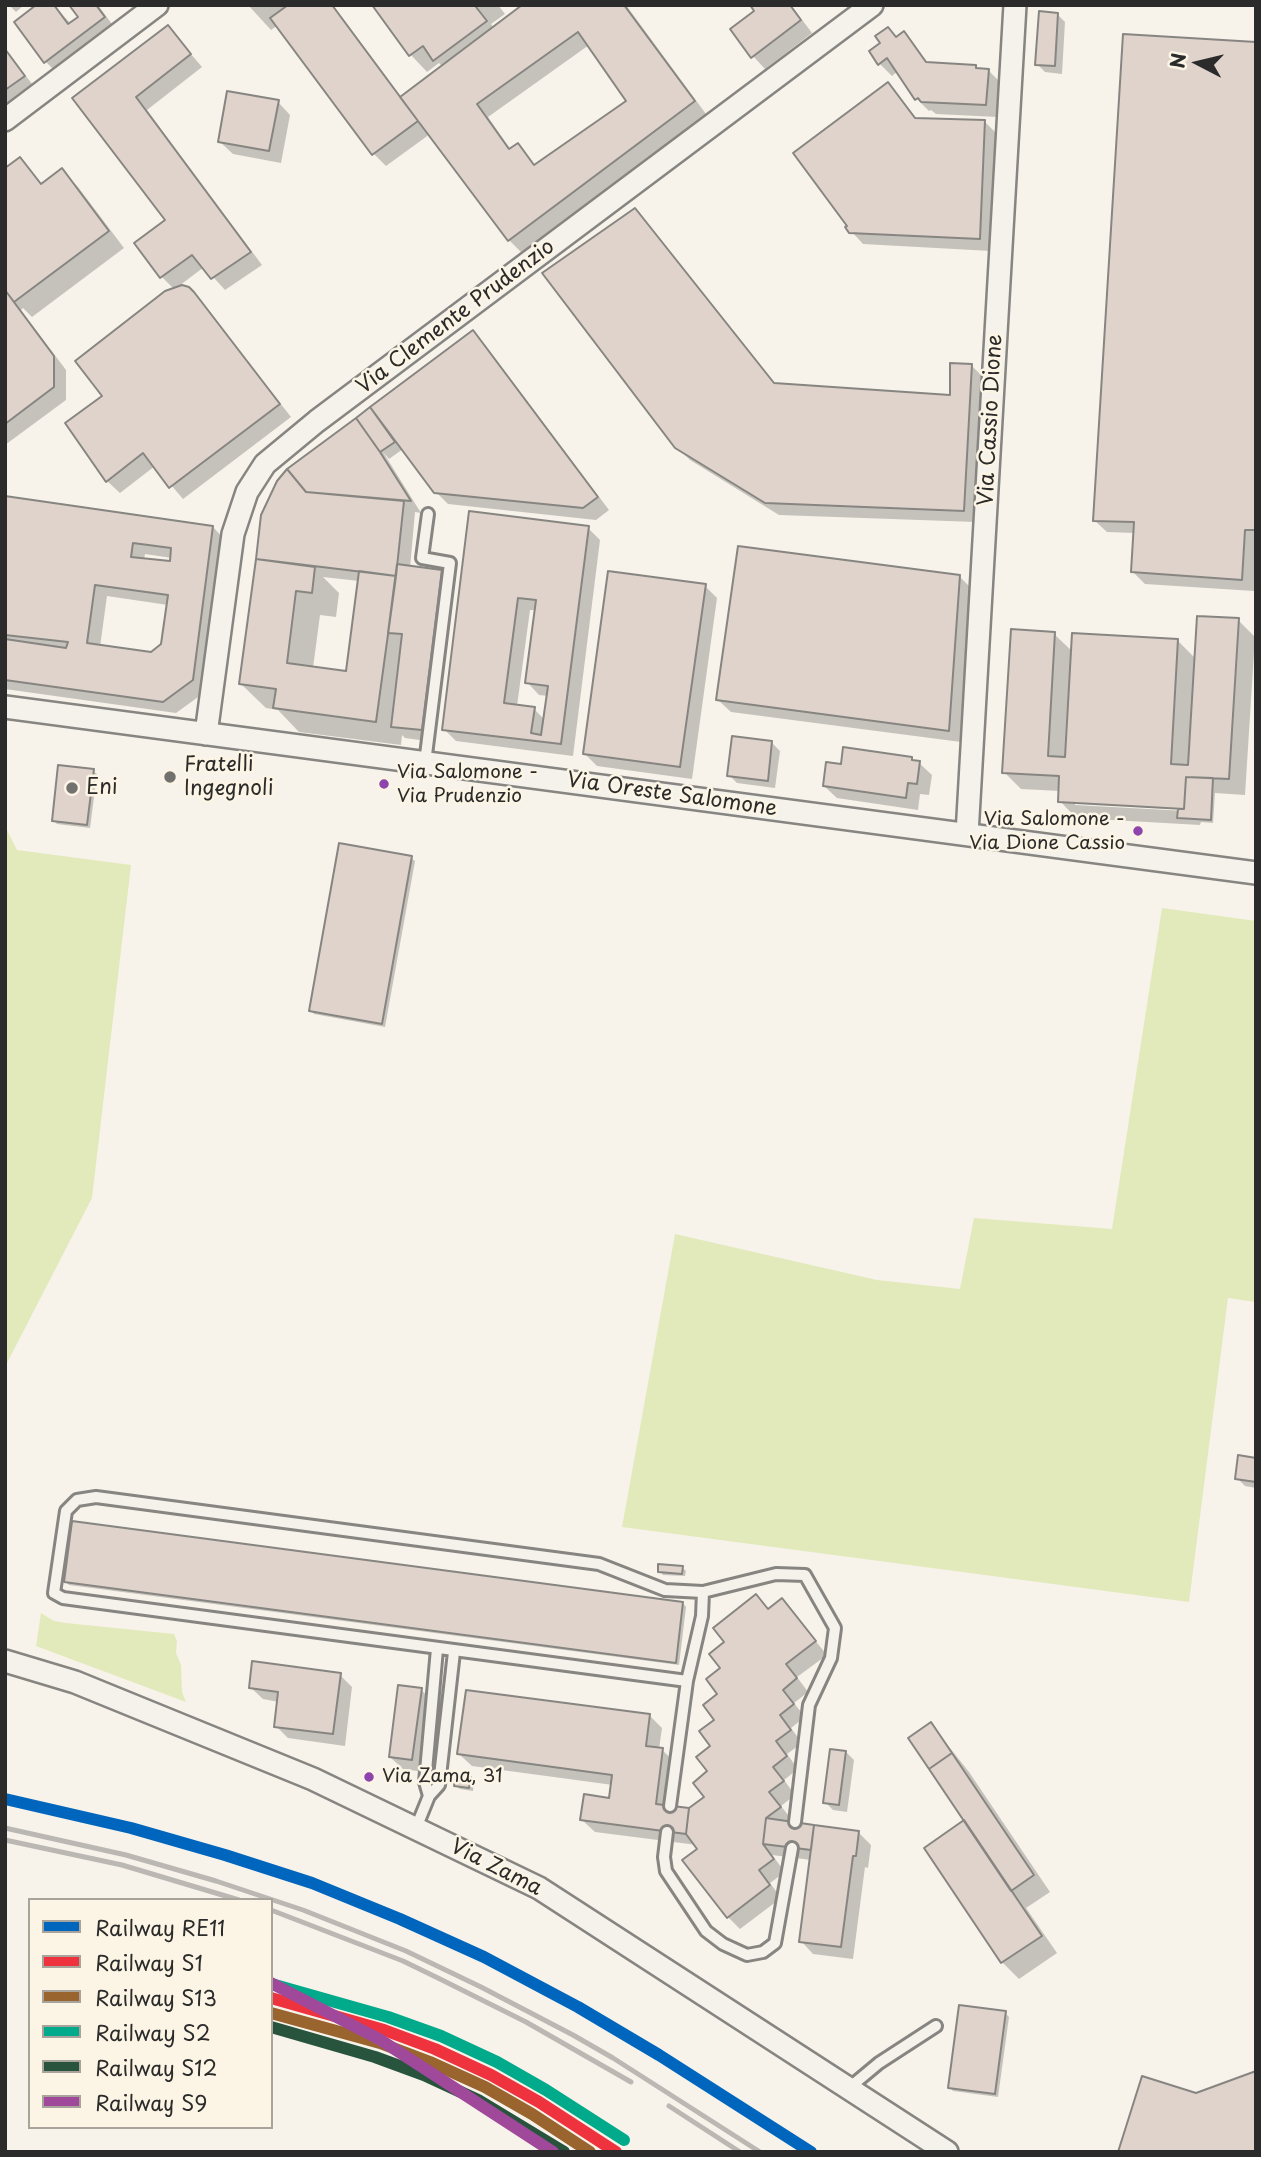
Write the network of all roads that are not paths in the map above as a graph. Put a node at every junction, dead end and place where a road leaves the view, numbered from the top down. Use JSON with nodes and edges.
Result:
{"nodes":[{"id":1,"x":156,"y":5,"type":"edge"},
{"id":2,"x":872,"y":5,"type":"edge"},
{"id":3,"x":1015,"y":5,"type":"edge"},
{"id":4,"x":5,"y":120,"type":"edge"},
{"id":5,"x":428,"y":514,"type":"dead end"},
{"id":6,"x":5,"y":707,"type":"edge"},
{"id":7,"x":206,"y":734,"type":"junction"},
{"id":8,"x":425,"y":763,"type":"junction"},
{"id":9,"x":967,"y":834,"type":"junction"},
{"id":10,"x":1256,"y":873,"type":"edge"},
{"id":11,"x":703,"y":1591,"type":"junction"},
{"id":12,"x":437,"y":1649,"type":"junction"},
{"id":13,"x":454,"y":1652,"type":"junction"},
{"id":14,"x":5,"y":1661,"type":"edge"},
{"id":15,"x":687,"y":1681,"type":"junction"},
{"id":16,"x":429,"y":1796,"type":"junction"},
{"id":17,"x":670,"y":1806,"type":"dead end"},
{"id":18,"x":795,"y":1822,"type":"dead end"},
{"id":19,"x":416,"y":1828,"type":"junction"},
{"id":20,"x":667,"y":1832,"type":"dead end"},
{"id":21,"x":792,"y":1848,"type":"dead end"},
{"id":22,"x":936,"y":2026,"type":"dead end"},
{"id":23,"x":849,"y":2088,"type":"junction"},
{"id":24,"x":947,"y":2152,"type":"edge"}],
"edges":[{"from":1,"to":4,"type":"street"},
{"from":2,"to":7,"type":"street","name":"Via Clemente Prudenzio"},
{"from":3,"to":9,"type":"street","name":"Via Cassio Dione"},
{"from":5,"to":8,"type":"lane"},
{"from":6,"to":7,"type":"street","name":"Via Oreste Salomone"},
{"from":7,"to":8,"type":"street","name":"Via Oreste Salomone"},
{"from":8,"to":9,"type":"street","name":"Via Oreste Salomone"},
{"from":9,"to":10,"type":"street","name":"Via Oreste Salomone"},
{"from":11,"to":12,"type":"lane"},
{"from":11,"to":15,"type":"lane"},
{"from":11,"to":18,"type":"lane"},
{"from":12,"to":13,"type":"lane"},
{"from":12,"to":16,"type":"lane"},
{"from":13,"to":15,"type":"lane"},
{"from":13,"to":16,"type":"lane"},
{"from":14,"to":19,"type":"street","name":"Via Zama"},
{"from":15,"to":17,"type":"lane"},
{"from":16,"to":19,"type":"lane"},
{"from":19,"to":23,"type":"street","name":"Via Zama"},
{"from":20,"to":21,"type":"lane"},
{"from":22,"to":23,"type":"lane"},
{"from":23,"to":24,"type":"street","name":"Via Zama"}]}
